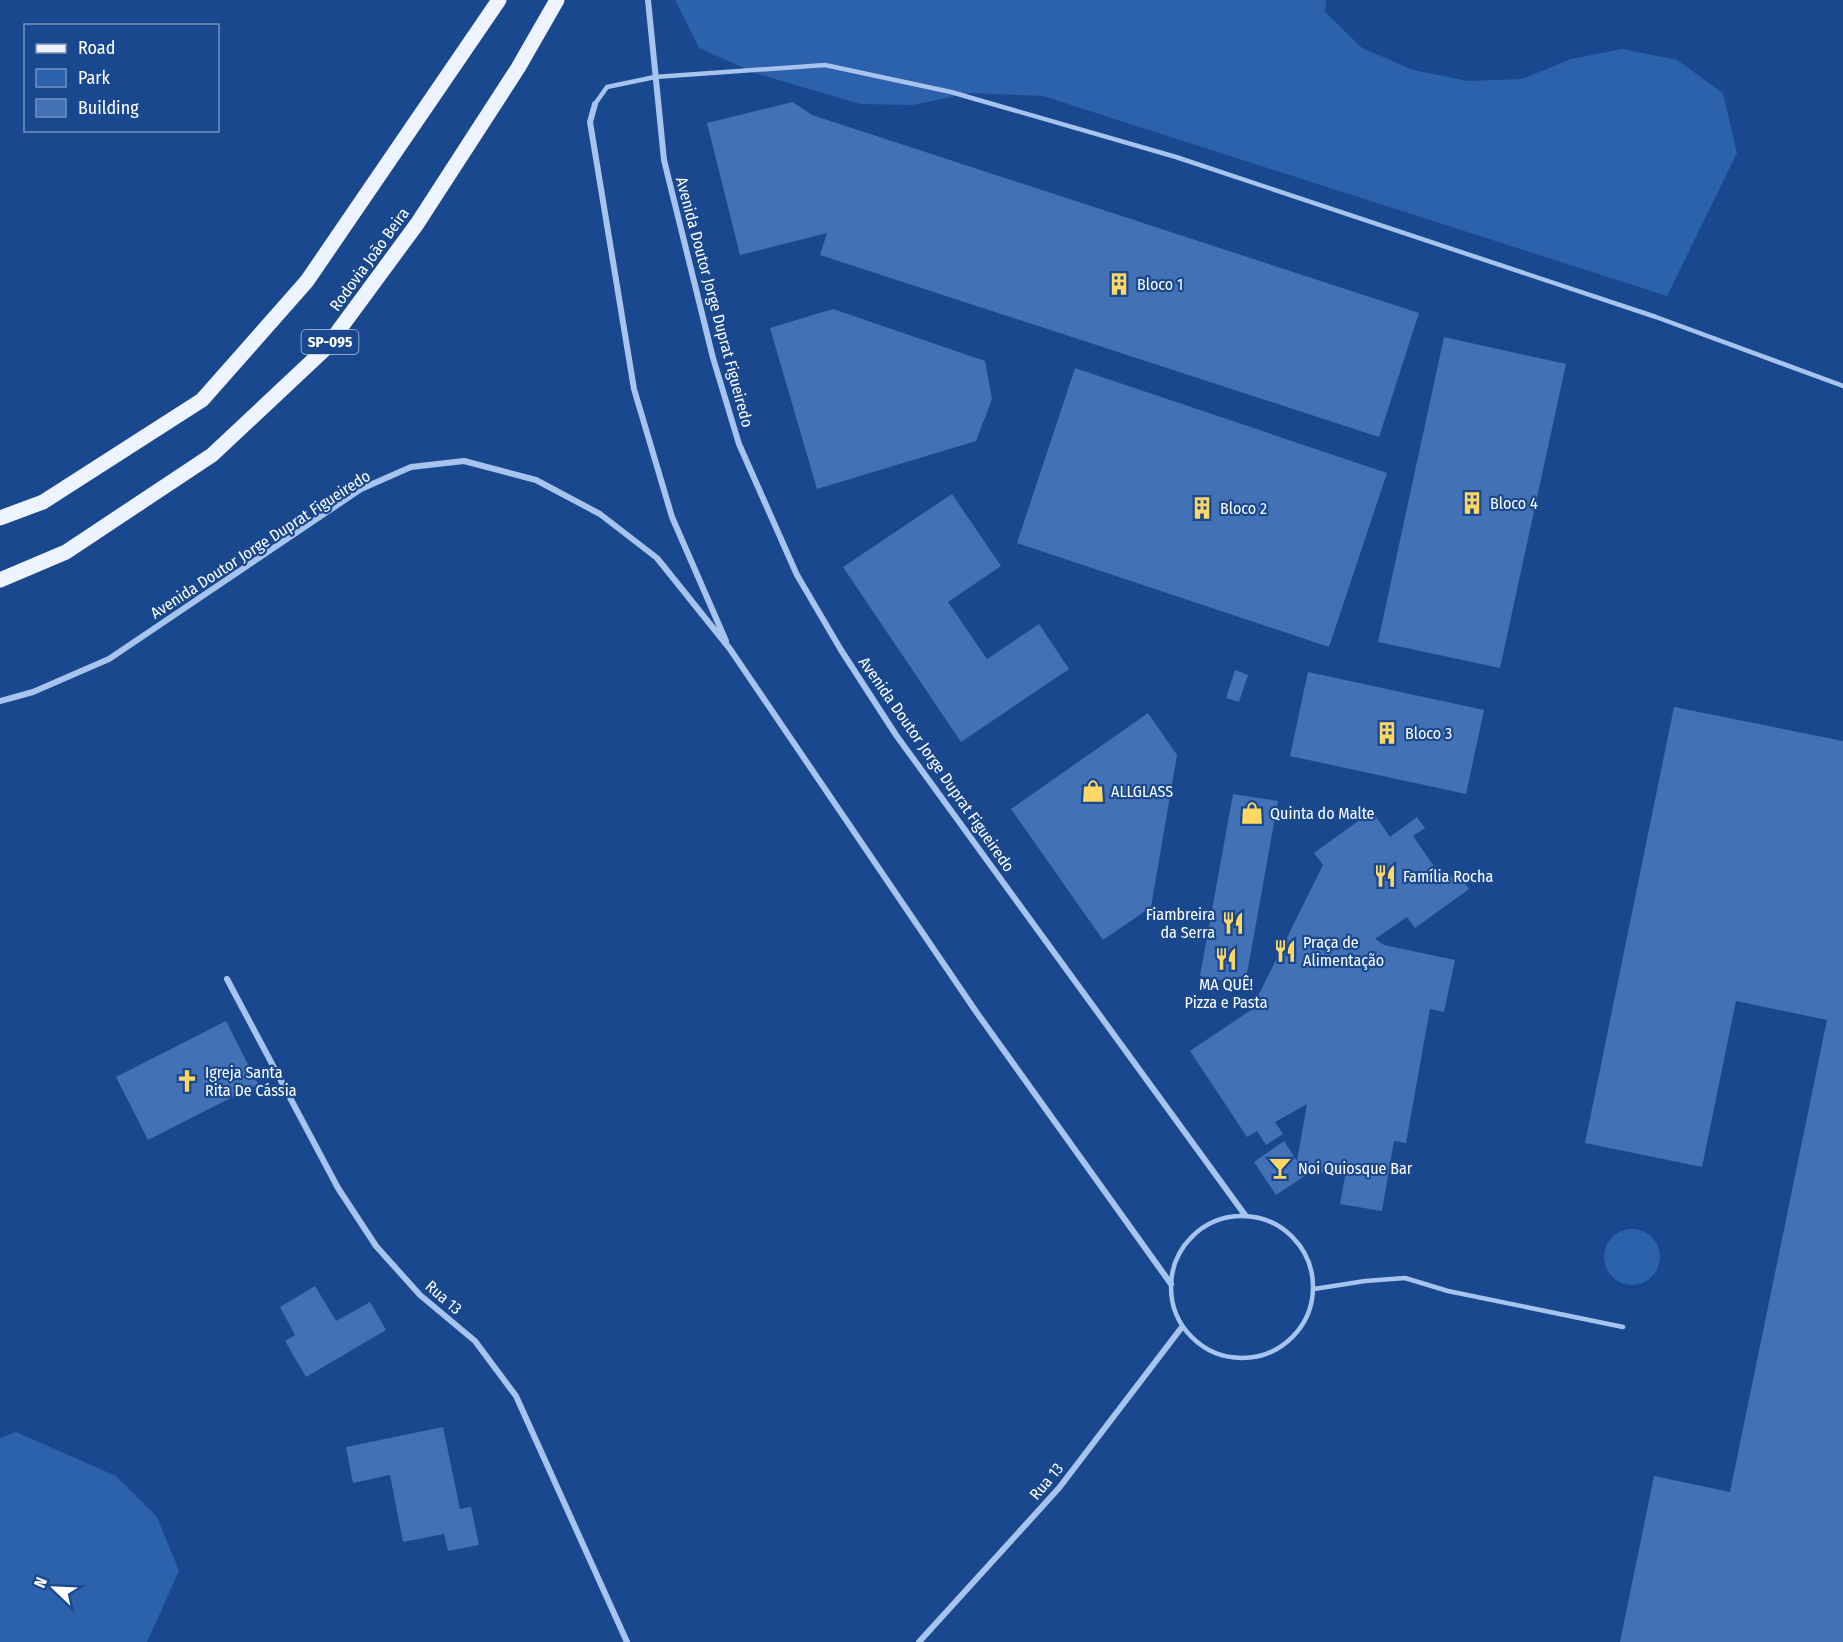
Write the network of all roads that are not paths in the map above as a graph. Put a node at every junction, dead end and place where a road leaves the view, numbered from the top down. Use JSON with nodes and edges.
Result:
{"nodes":[{"id":1,"x":499,"y":0,"type":"edge"},
{"id":2,"x":557,"y":0,"type":"edge"},
{"id":3,"x":648,"y":0,"type":"edge"},
{"id":4,"x":655,"y":77,"type":"junction"},
{"id":5,"x":595,"y":104,"type":"joint"},
{"id":6,"x":1843,"y":386,"type":"edge"},
{"id":7,"x":0,"y":518,"type":"edge"},
{"id":8,"x":0,"y":580,"type":"edge"},
{"id":9,"x":730,"y":650,"type":"junction"},
{"id":10,"x":0,"y":701,"type":"edge"},
{"id":11,"x":227,"y":979,"type":"dead end"},
{"id":12,"x":1245,"y":1215,"type":"junction"},
{"id":13,"x":1171,"y":1284,"type":"junction"},
{"id":14,"x":1314,"y":1289,"type":"junction"},
{"id":15,"x":1182,"y":1327,"type":"junction"},
{"id":16,"x":1623,"y":1327,"type":"dead end"},
{"id":17,"x":627,"y":1642,"type":"edge"},
{"id":18,"x":919,"y":1642,"type":"edge"}],
"edges":[{"from":1,"to":7,"type":"main road"},
{"from":2,"to":8,"type":"main road","name":"Rodovia João Beira","number":"SP-095"},
{"from":3,"to":4,"type":"street","name":"Avenida Doutor Jorge Duprat Figueiredo"},
{"from":4,"to":5,"type":"lane"},
{"from":4,"to":6,"type":"lane"},
{"from":4,"to":12,"type":"street","name":"Avenida Doutor Jorge Duprat Figueiredo"},
{"from":5,"to":9,"type":"street","name":"Avenida Doutor Jorge Duprat Figueiredo"},
{"from":9,"to":10,"type":"street","name":"Avenida Doutor Jorge Duprat Figueiredo"},
{"from":9,"to":13,"type":"street","name":"Avenida Doutor Jorge Duprat Figueiredo"},
{"from":11,"to":17,"type":"street","name":"Rua 13"},
{"from":12,"to":13,"type":"lane"},
{"from":12,"to":14,"type":"lane"},
{"from":13,"to":15,"type":"lane"},
{"from":14,"to":15,"type":"lane"},
{"from":14,"to":16,"type":"lane"},
{"from":15,"to":18,"type":"street","name":"Rua 13"}]}
